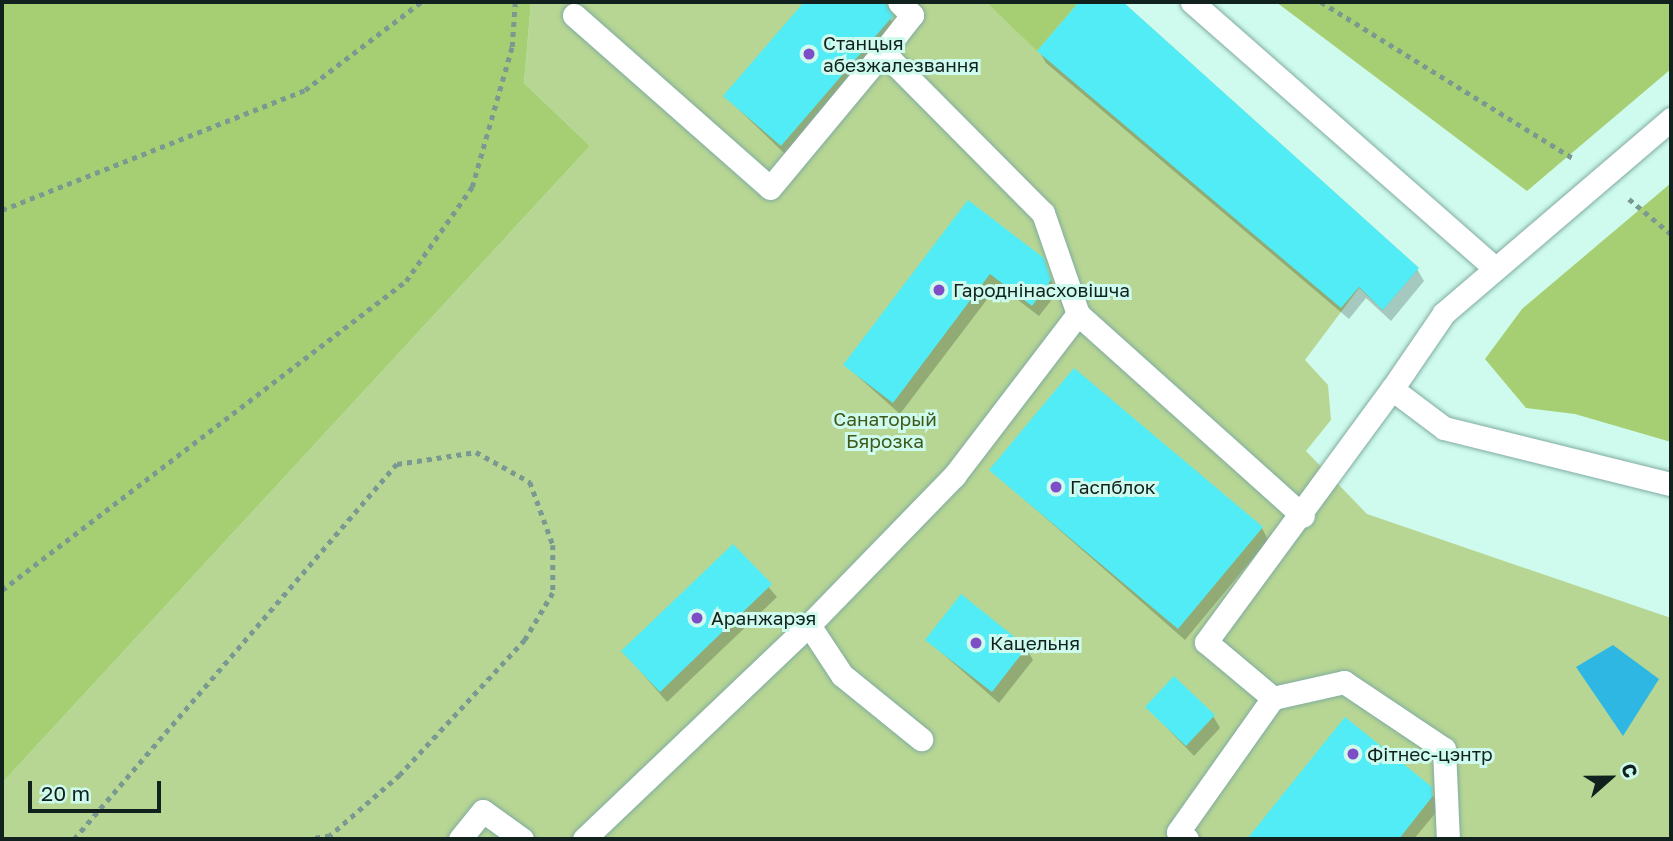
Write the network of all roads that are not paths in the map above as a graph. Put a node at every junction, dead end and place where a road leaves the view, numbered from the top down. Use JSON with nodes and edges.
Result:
{"nodes":[{"id":1,"x":899,"y":2,"type":"edge"},
{"id":2,"x":1192,"y":2,"type":"edge"},
{"id":3,"x":574,"y":15,"type":"dead end"},
{"id":4,"x":883,"y":52,"type":"junction"},
{"id":5,"x":1671,"y":119,"type":"edge"},
{"id":6,"x":1495,"y":268,"type":"junction"},
{"id":7,"x":1079,"y":314,"type":"junction"},
{"id":8,"x":1392,"y":389,"type":"junction"},
{"id":9,"x":1671,"y":484,"type":"edge"},
{"id":10,"x":1304,"y":516,"type":"junction"},
{"id":11,"x":809,"y":625,"type":"junction"},
{"id":12,"x":1273,"y":698,"type":"junction"},
{"id":13,"x":921,"y":739,"type":"dead end"},
{"id":14,"x":460,"y":839,"type":"edge"},
{"id":15,"x":522,"y":839,"type":"edge"},
{"id":16,"x":584,"y":839,"type":"edge"},
{"id":17,"x":1187,"y":839,"type":"edge"},
{"id":18,"x":1448,"y":839,"type":"edge"}],
"edges":[{"from":1,"to":4,"type":"lane"},
{"from":2,"to":6,"type":"lane"},
{"from":3,"to":4,"type":"lane"},
{"from":4,"to":7,"type":"lane"},
{"from":5,"to":6,"type":"lane"},
{"from":6,"to":8,"type":"lane"},
{"from":7,"to":10,"type":"lane"},
{"from":7,"to":11,"type":"lane"},
{"from":8,"to":9,"type":"lane"},
{"from":8,"to":10,"type":"lane"},
{"from":10,"to":12,"type":"lane"},
{"from":11,"to":13,"type":"lane"},
{"from":11,"to":16,"type":"lane"},
{"from":12,"to":17,"type":"lane"},
{"from":12,"to":18,"type":"lane"},
{"from":14,"to":15,"type":"lane"}]}
